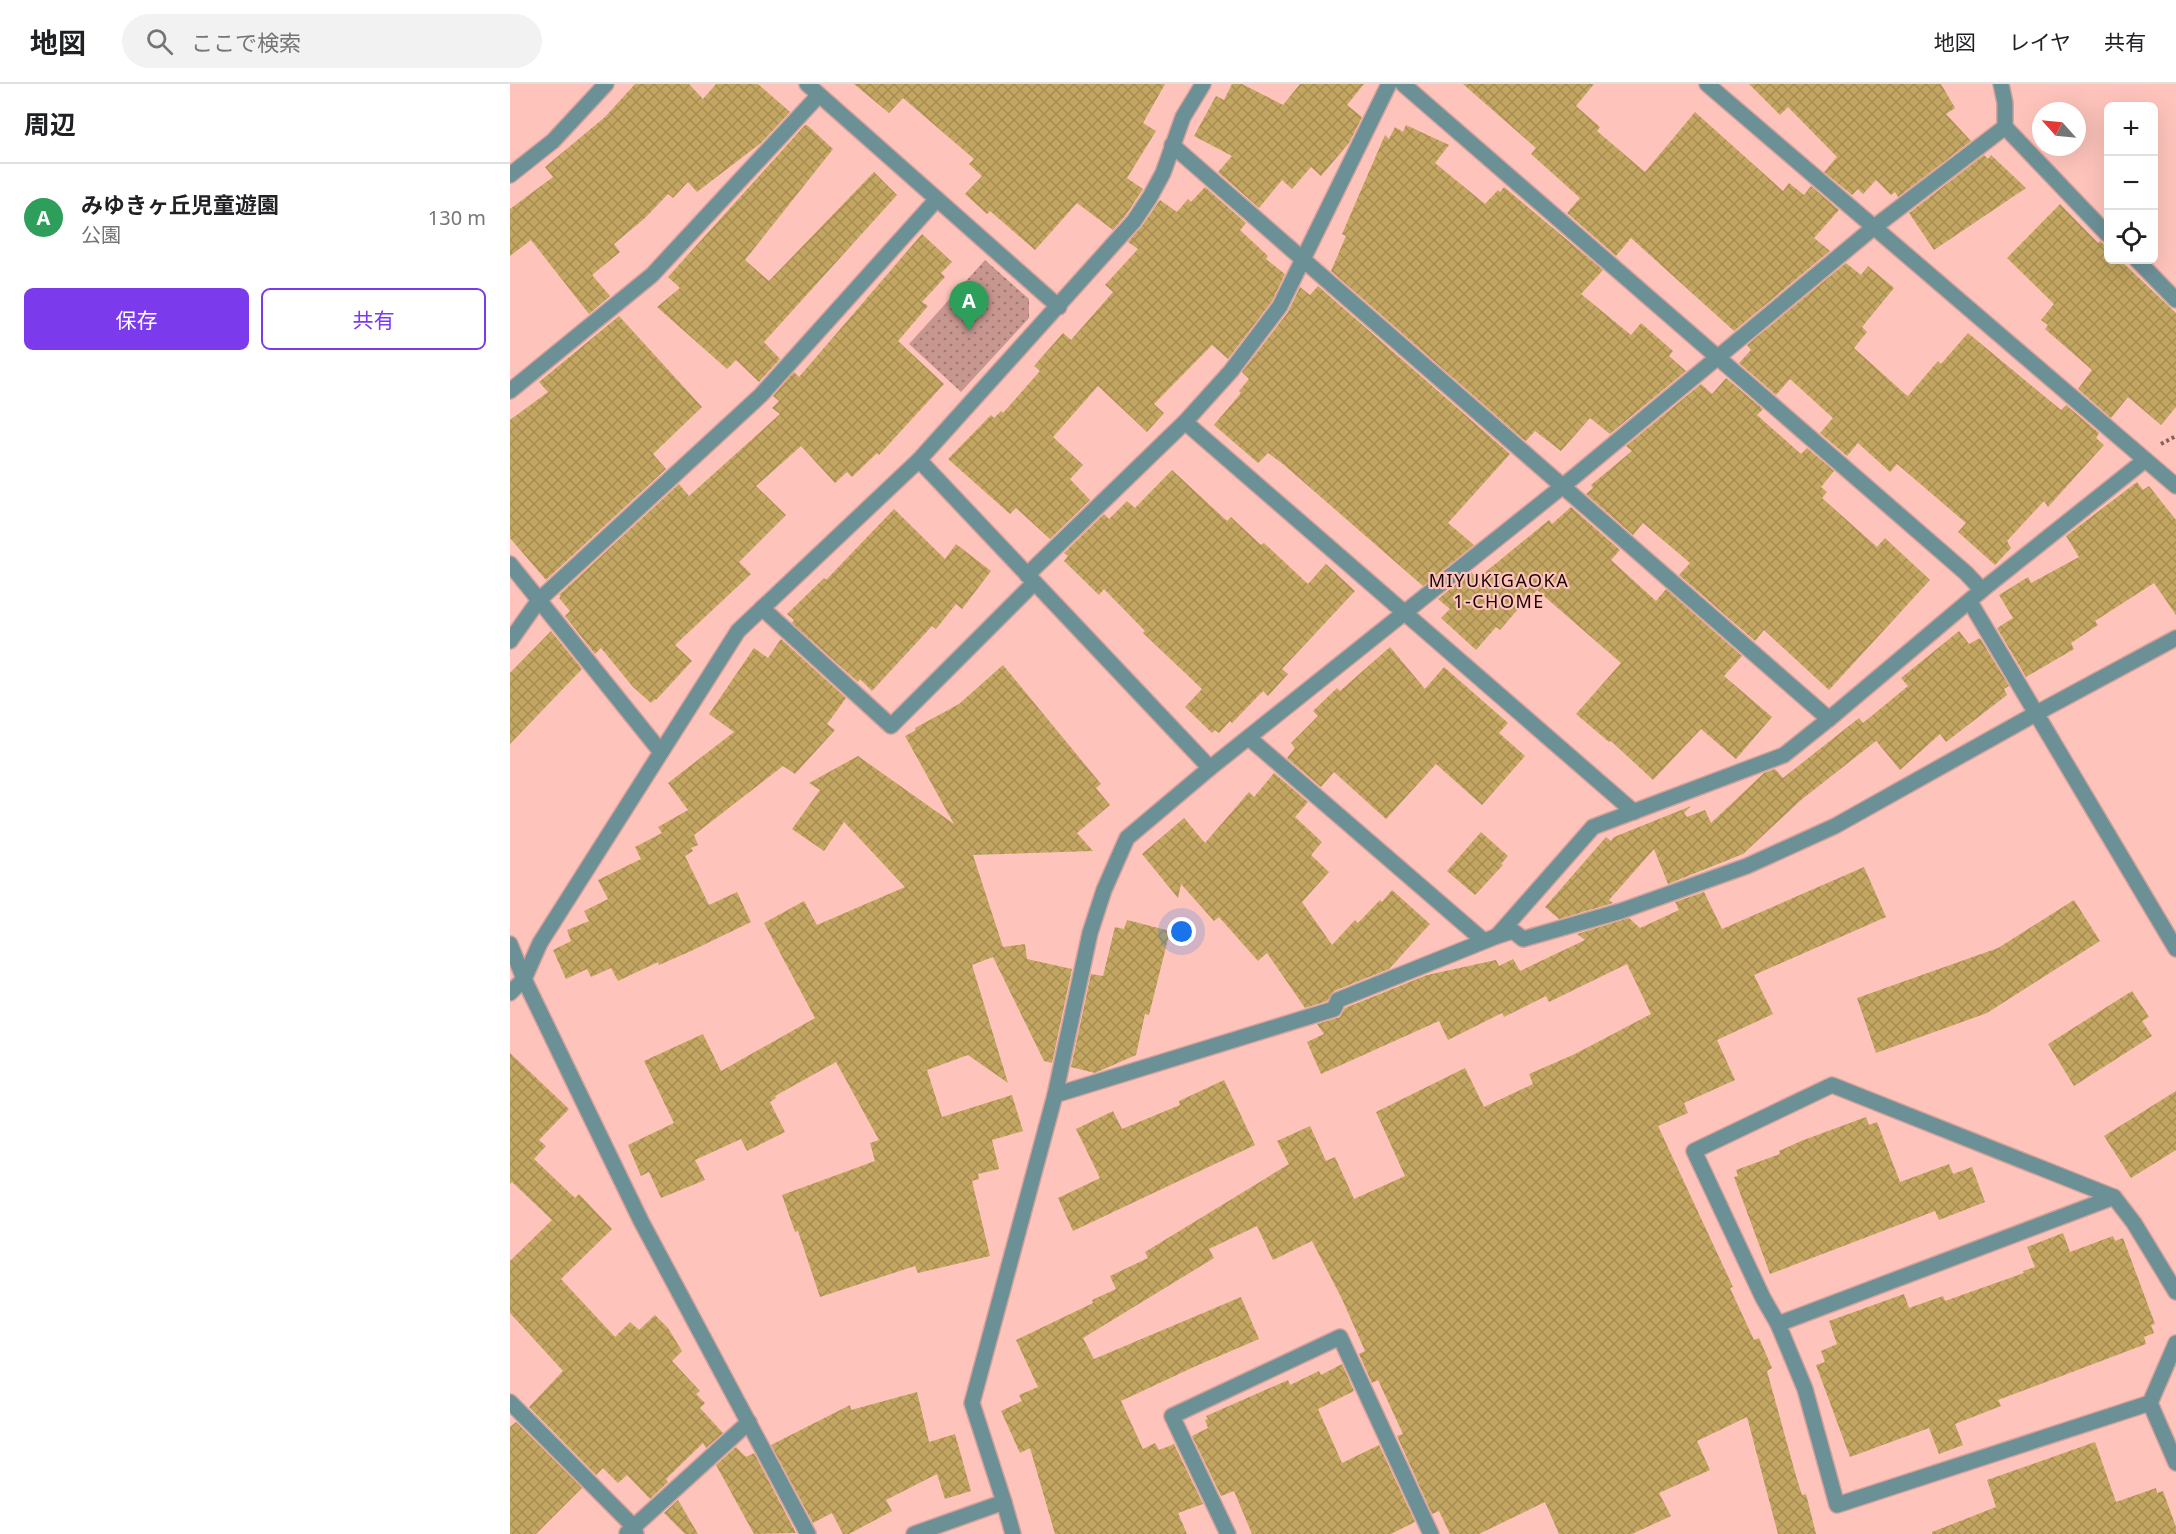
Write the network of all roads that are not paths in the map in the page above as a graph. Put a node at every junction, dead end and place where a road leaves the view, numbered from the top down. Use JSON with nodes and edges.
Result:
{"nodes":[{"id":1,"x":606,"y":84,"type":"edge"},
{"id":2,"x":1203,"y":84,"type":"edge"},
{"id":3,"x":1389,"y":84,"type":"edge"},
{"id":4,"x":1403,"y":84,"type":"edge"},
{"id":5,"x":1707,"y":84,"type":"edge"},
{"id":6,"x":2001,"y":84,"type":"edge"},
{"id":7,"x":816,"y":88,"type":"edge"},
{"id":8,"x":2005,"y":126,"type":"junction"},
{"id":9,"x":1172,"y":145,"type":"junction"},
{"id":10,"x":510,"y":175,"type":"edge"},
{"id":11,"x":937,"y":199,"type":"junction"},
{"id":12,"x":1873,"y":228,"type":"junction"},
{"id":13,"x":2104,"y":230,"type":"edge"},
{"id":14,"x":1303,"y":260,"type":"junction"},
{"id":15,"x":2141,"y":264,"type":"edge"},
{"id":16,"x":2176,"y":300,"type":"edge"},
{"id":17,"x":1059,"y":307,"type":"junction"},
{"id":18,"x":1717,"y":358,"type":"junction"},
{"id":19,"x":510,"y":391,"type":"edge"},
{"id":20,"x":1185,"y":422,"type":"junction"},
{"id":21,"x":919,"y":460,"type":"junction"},
{"id":22,"x":2145,"y":460,"type":"junction"},
{"id":23,"x":1563,"y":486,"type":"junction"},
{"id":24,"x":2176,"y":486,"type":"edge"},
{"id":25,"x":510,"y":564,"type":"edge"},
{"id":26,"x":1030,"y":579,"type":"junction"},
{"id":27,"x":1982,"y":590,"type":"junction"},
{"id":28,"x":539,"y":600,"type":"junction"},
{"id":29,"x":1970,"y":602,"type":"junction"},
{"id":30,"x":762,"y":608,"type":"junction"},
{"id":31,"x":1405,"y":614,"type":"junction"},
{"id":32,"x":2176,"y":638,"type":"edge"},
{"id":33,"x":510,"y":641,"type":"edge"},
{"id":34,"x":2035,"y":714,"type":"junction"},
{"id":35,"x":1829,"y":719,"type":"junction"},
{"id":36,"x":1250,"y":738,"type":"junction"},
{"id":37,"x":661,"y":752,"type":"junction"},
{"id":38,"x":1210,"y":768,"type":"junction"},
{"id":39,"x":1634,"y":812,"type":"junction"},
{"id":40,"x":1490,"y":939,"type":"junction"},
{"id":41,"x":510,"y":944,"type":"edge"},
{"id":42,"x":2176,"y":949,"type":"edge"},
{"id":43,"x":524,"y":979,"type":"junction"},
{"id":44,"x":510,"y":993,"type":"edge"},
{"id":45,"x":1055,"y":1095,"type":"junction"},
{"id":46,"x":2114,"y":1197,"type":"junction"},
{"id":47,"x":2176,"y":1292,"type":"edge"},
{"id":48,"x":1778,"y":1324,"type":"junction"},
{"id":49,"x":2176,"y":1343,"type":"edge"},
{"id":50,"x":510,"y":1402,"type":"edge"},
{"id":51,"x":2150,"y":1404,"type":"junction"},
{"id":52,"x":749,"y":1422,"type":"junction"},
{"id":53,"x":2176,"y":1463,"type":"edge"},
{"id":54,"x":1005,"y":1502,"type":"junction"},
{"id":55,"x":632,"y":1532,"type":"edge"},
{"id":56,"x":808,"y":1534,"type":"edge"},
{"id":57,"x":915,"y":1534,"type":"edge"},
{"id":58,"x":1013,"y":1534,"type":"edge"},
{"id":59,"x":1228,"y":1534,"type":"edge"},
{"id":60,"x":1431,"y":1534,"type":"edge"}],
"edges":[{"from":1,"to":10,"type":"street"},
{"from":2,"to":9,"type":"street"},
{"from":3,"to":14,"type":"street"},
{"from":4,"to":18,"type":"street"},
{"from":5,"to":12,"type":"street"},
{"from":6,"to":8,"type":"street"},
{"from":7,"to":11,"type":"street"},
{"from":7,"to":19,"type":"street"},
{"from":8,"to":12,"type":"street"},
{"from":8,"to":13,"type":"street"},
{"from":9,"to":14,"type":"street"},
{"from":9,"to":17,"type":"street"},
{"from":11,"to":17,"type":"street"},
{"from":11,"to":28,"type":"street"},
{"from":12,"to":18,"type":"street"},
{"from":12,"to":22,"type":"street"},
{"from":14,"to":20,"type":"street"},
{"from":14,"to":23,"type":"street"},
{"from":15,"to":16,"type":"street"},
{"from":17,"to":21,"type":"street"},
{"from":18,"to":23,"type":"street"},
{"from":18,"to":27,"type":"street"},
{"from":20,"to":26,"type":"street"},
{"from":20,"to":31,"type":"street"},
{"from":21,"to":26,"type":"street"},
{"from":21,"to":30,"type":"street"},
{"from":22,"to":24,"type":"street"},
{"from":22,"to":27,"type":"street"},
{"from":23,"to":31,"type":"street"},
{"from":23,"to":35,"type":"street"},
{"from":25,"to":28,"type":"street"},
{"from":26,"to":30,"type":"street"},
{"from":26,"to":38,"type":"street"},
{"from":27,"to":29,"type":"street"},
{"from":28,"to":33,"type":"street"},
{"from":28,"to":37,"type":"street"},
{"from":29,"to":34,"type":"street"},
{"from":29,"to":35,"type":"street"},
{"from":30,"to":37,"type":"street"},
{"from":31,"to":36,"type":"street"},
{"from":31,"to":39,"type":"street"},
{"from":32,"to":34,"type":"street"},
{"from":34,"to":40,"type":"street"},
{"from":34,"to":42,"type":"street"},
{"from":35,"to":39,"type":"street"},
{"from":36,"to":38,"type":"street"},
{"from":36,"to":40,"type":"street"},
{"from":37,"to":43,"type":"street"},
{"from":38,"to":45,"type":"street"},
{"from":39,"to":40,"type":"street"},
{"from":40,"to":45,"type":"street"},
{"from":41,"to":43,"type":"street"},
{"from":43,"to":44,"type":"street"},
{"from":43,"to":52,"type":"street"},
{"from":45,"to":54,"type":"street"},
{"from":46,"to":47,"type":"street"},
{"from":46,"to":48,"type":"street"},
{"from":46,"to":48,"type":"street"},
{"from":48,"to":51,"type":"street"},
{"from":49,"to":51,"type":"street"},
{"from":50,"to":55,"type":"street"},
{"from":51,"to":53,"type":"street"},
{"from":52,"to":55,"type":"street"},
{"from":52,"to":56,"type":"street"},
{"from":54,"to":57,"type":"street"},
{"from":54,"to":58,"type":"street"},
{"from":59,"to":60,"type":"street"}]}
